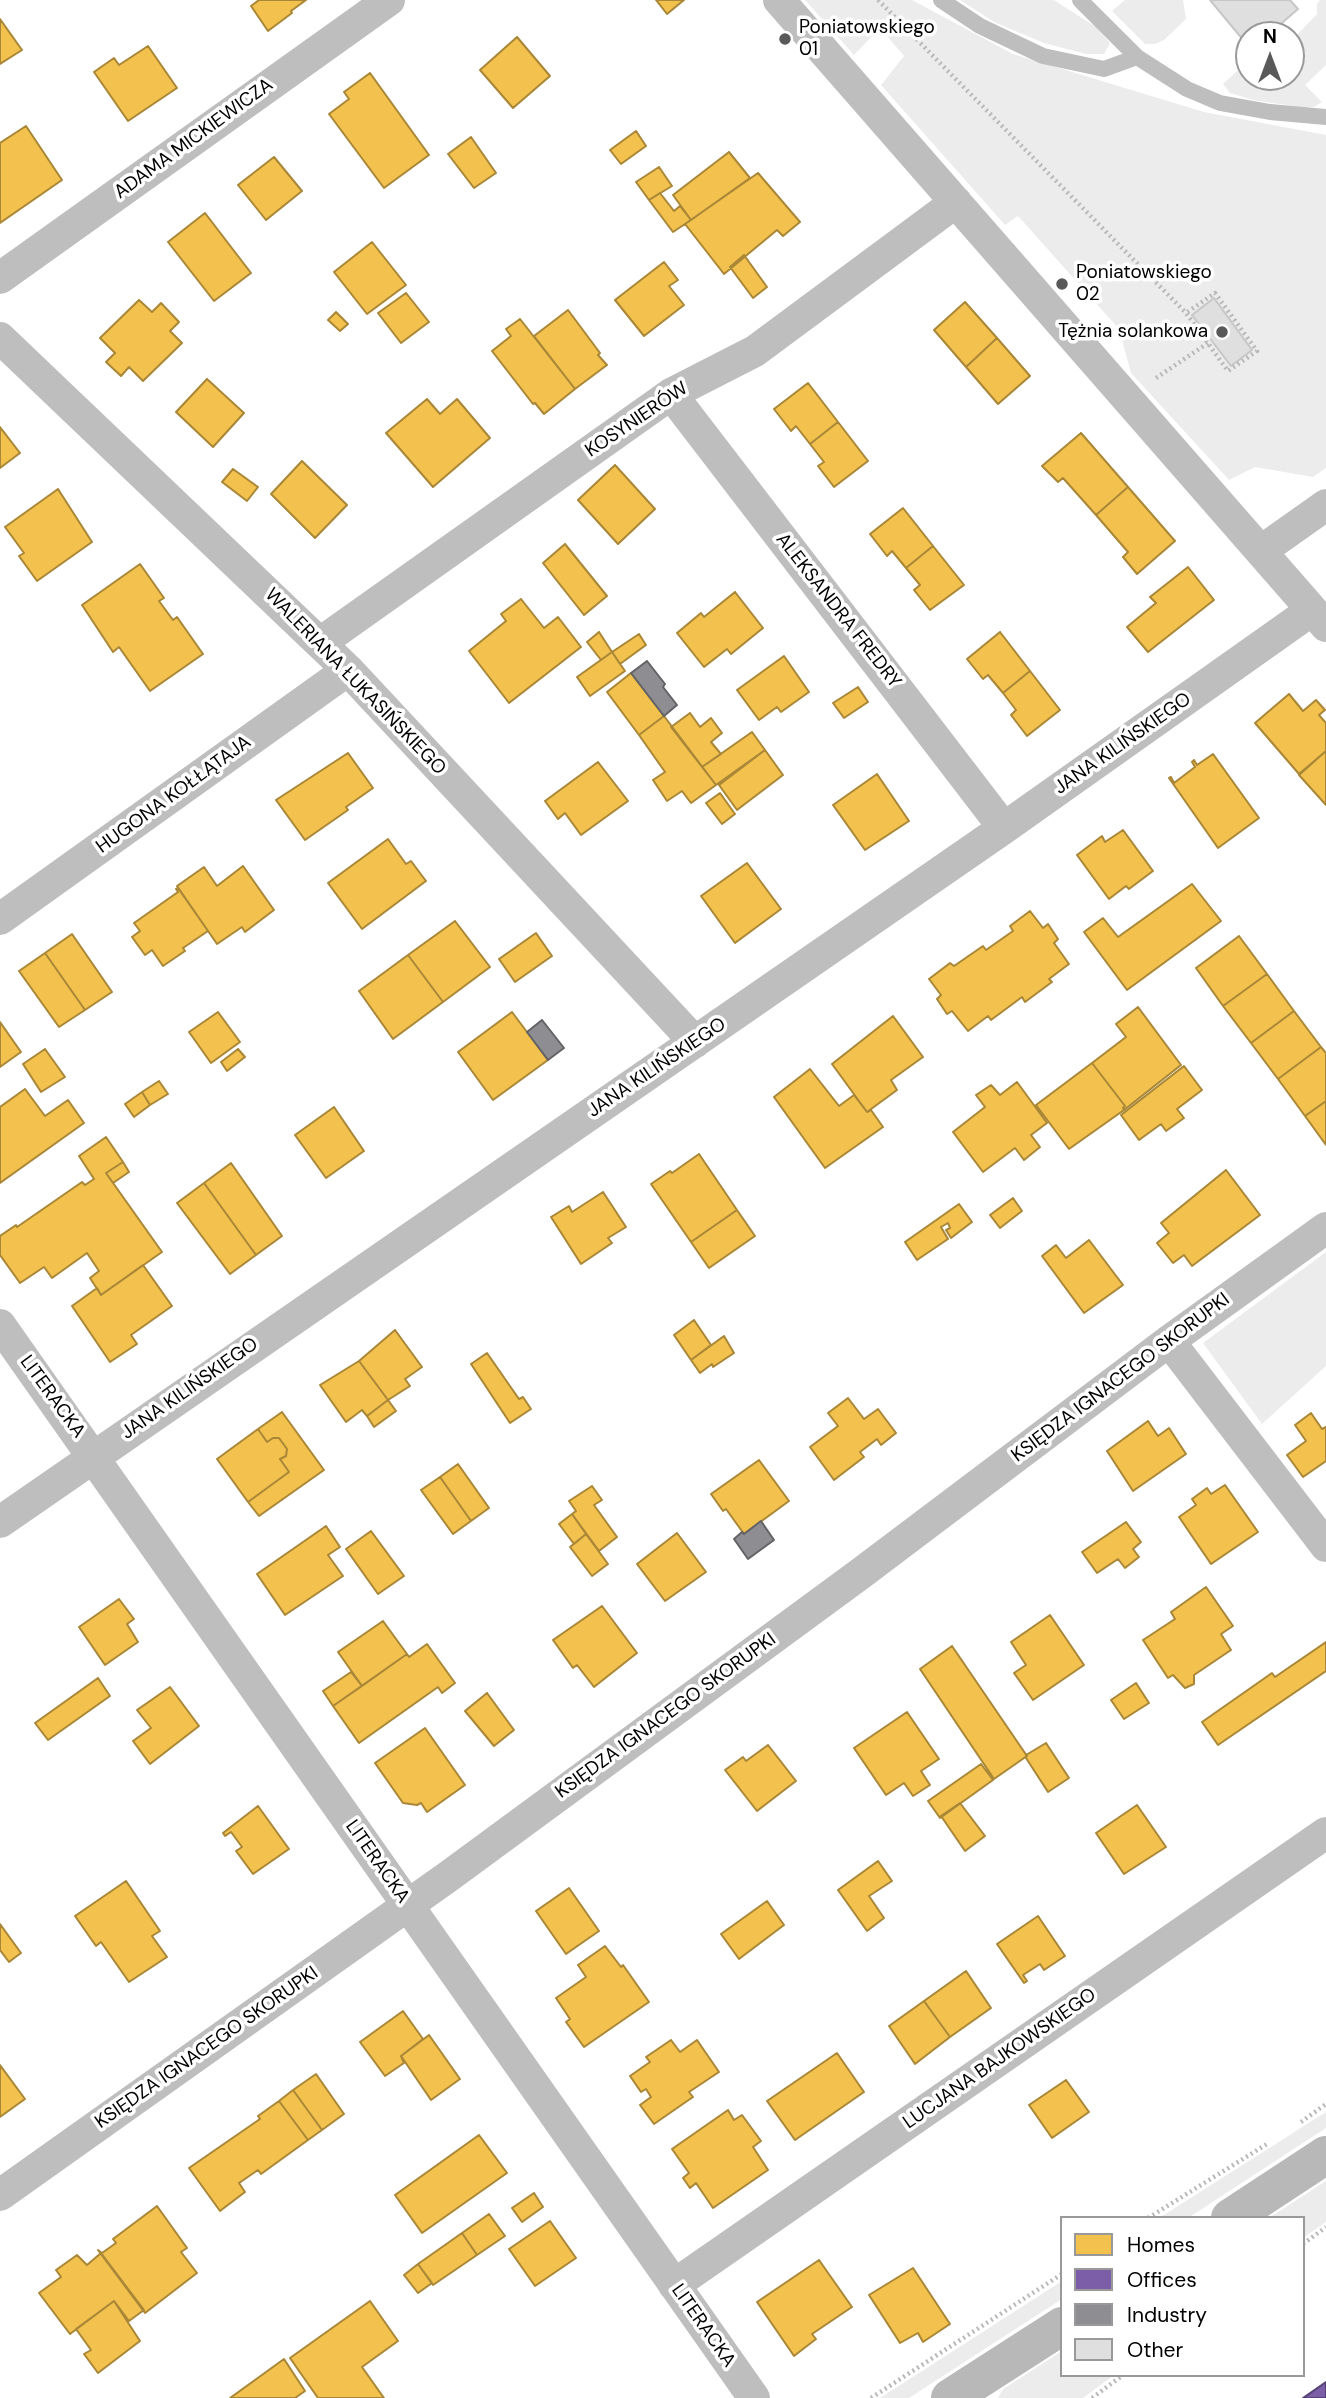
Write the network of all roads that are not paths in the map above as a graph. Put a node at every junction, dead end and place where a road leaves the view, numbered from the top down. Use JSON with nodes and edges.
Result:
{"nodes":[{"id":1,"x":389,"y":0,"type":"edge"},
{"id":2,"x":779,"y":0,"type":"edge"},
{"id":3,"x":941,"y":0,"type":"edge"},
{"id":4,"x":1080,"y":0,"type":"edge"},
{"id":5,"x":1137,"y":57,"type":"junction"},
{"id":6,"x":1326,"y":117,"type":"edge"},
{"id":7,"x":956,"y":202,"type":"junction"},
{"id":8,"x":0,"y":278,"type":"edge"},
{"id":9,"x":0,"y":338,"type":"edge"},
{"id":10,"x":671,"y":394,"type":"junction"},
{"id":11,"x":1326,"y":505,"type":"edge"},
{"id":12,"x":1261,"y":551,"type":"junction"},
{"id":13,"x":1319,"y":618,"type":"edge"},
{"id":14,"x":320,"y":643,"type":"junction"},
{"id":15,"x":348,"y":670,"type":"junction"},
{"id":16,"x":1004,"y":828,"type":"junction"},
{"id":17,"x":0,"y":919,"type":"edge"},
{"id":18,"x":695,"y":1042,"type":"junction"},
{"id":19,"x":1326,"y":1228,"type":"edge"},
{"id":20,"x":0,"y":1325,"type":"edge"},
{"id":21,"x":1169,"y":1341,"type":"junction"},
{"id":22,"x":93,"y":1456,"type":"junction"},
{"id":23,"x":0,"y":1522,"type":"edge"},
{"id":24,"x":1326,"y":1546,"type":"edge"},
{"id":25,"x":1326,"y":1833,"type":"edge"},
{"id":26,"x":407,"y":1905,"type":"junction"},
{"id":27,"x":1326,"y":2155,"type":"edge"},
{"id":28,"x":0,"y":2196,"type":"edge"},
{"id":29,"x":1233,"y":2216,"type":"edge"},
{"id":30,"x":674,"y":2285,"type":"junction"},
{"id":31,"x":1060,"y":2327,"type":"edge"},
{"id":32,"x":754,"y":2398,"type":"edge"},
{"id":33,"x":950,"y":2398,"type":"edge"}],
"edges":[{"from":1,"to":8,"type":"street","name":"ADAMA MICKIEWICZA"},
{"from":2,"to":7,"type":"street"},
{"from":3,"to":5,"type":"lane"},
{"from":4,"to":5,"type":"lane"},
{"from":5,"to":6,"type":"lane"},
{"from":7,"to":10,"type":"street","name":"KOSYNIERÓW"},
{"from":7,"to":12,"type":"street"},
{"from":9,"to":14,"type":"street","name":"WALERIANA ŁUKASIŃSKIEGO"},
{"from":10,"to":14,"type":"street","name":"KOSYNIERÓW"},
{"from":10,"to":16,"type":"street","name":"ALEKSANDRA FREDRY"},
{"from":11,"to":12,"type":"street"},
{"from":12,"to":13,"type":"street"},
{"from":13,"to":16,"type":"street","name":"JANA KILIŃSKIEGO"},
{"from":14,"to":15,"type":"street","name":"WALERIANA ŁUKASIŃSKIEGO"},
{"from":15,"to":17,"type":"street","name":"HUGONA KOŁŁĄTAJA"},
{"from":15,"to":18,"type":"street","name":"WALERIANA ŁUKASIŃSKIEGO"},
{"from":16,"to":18,"type":"street","name":"JANA KILIŃSKIEGO"},
{"from":18,"to":22,"type":"street","name":"JANA KILIŃSKIEGO"},
{"from":19,"to":21,"type":"street","name":"KSIĘDZA IGNACEGO SKORUPKI"},
{"from":20,"to":22,"type":"street","name":"LITERACKA"},
{"from":21,"to":24,"type":"street"},
{"from":21,"to":26,"type":"street","name":"KSIĘDZA IGNACEGO SKORUPKI"},
{"from":22,"to":23,"type":"street","name":"JANA KILIŃSKIEGO"},
{"from":22,"to":26,"type":"street","name":"LITERACKA"},
{"from":25,"to":30,"type":"street","name":"LUCJANA BAJKOWSKIEGO"},
{"from":26,"to":28,"type":"street","name":"KSIĘDZA IGNACEGO SKORUPKI"},
{"from":26,"to":30,"type":"street","name":"LITERACKA"},
{"from":27,"to":29,"type":"main road"},
{"from":30,"to":32,"type":"street","name":"LITERACKA"},
{"from":31,"to":33,"type":"main road"}]}
